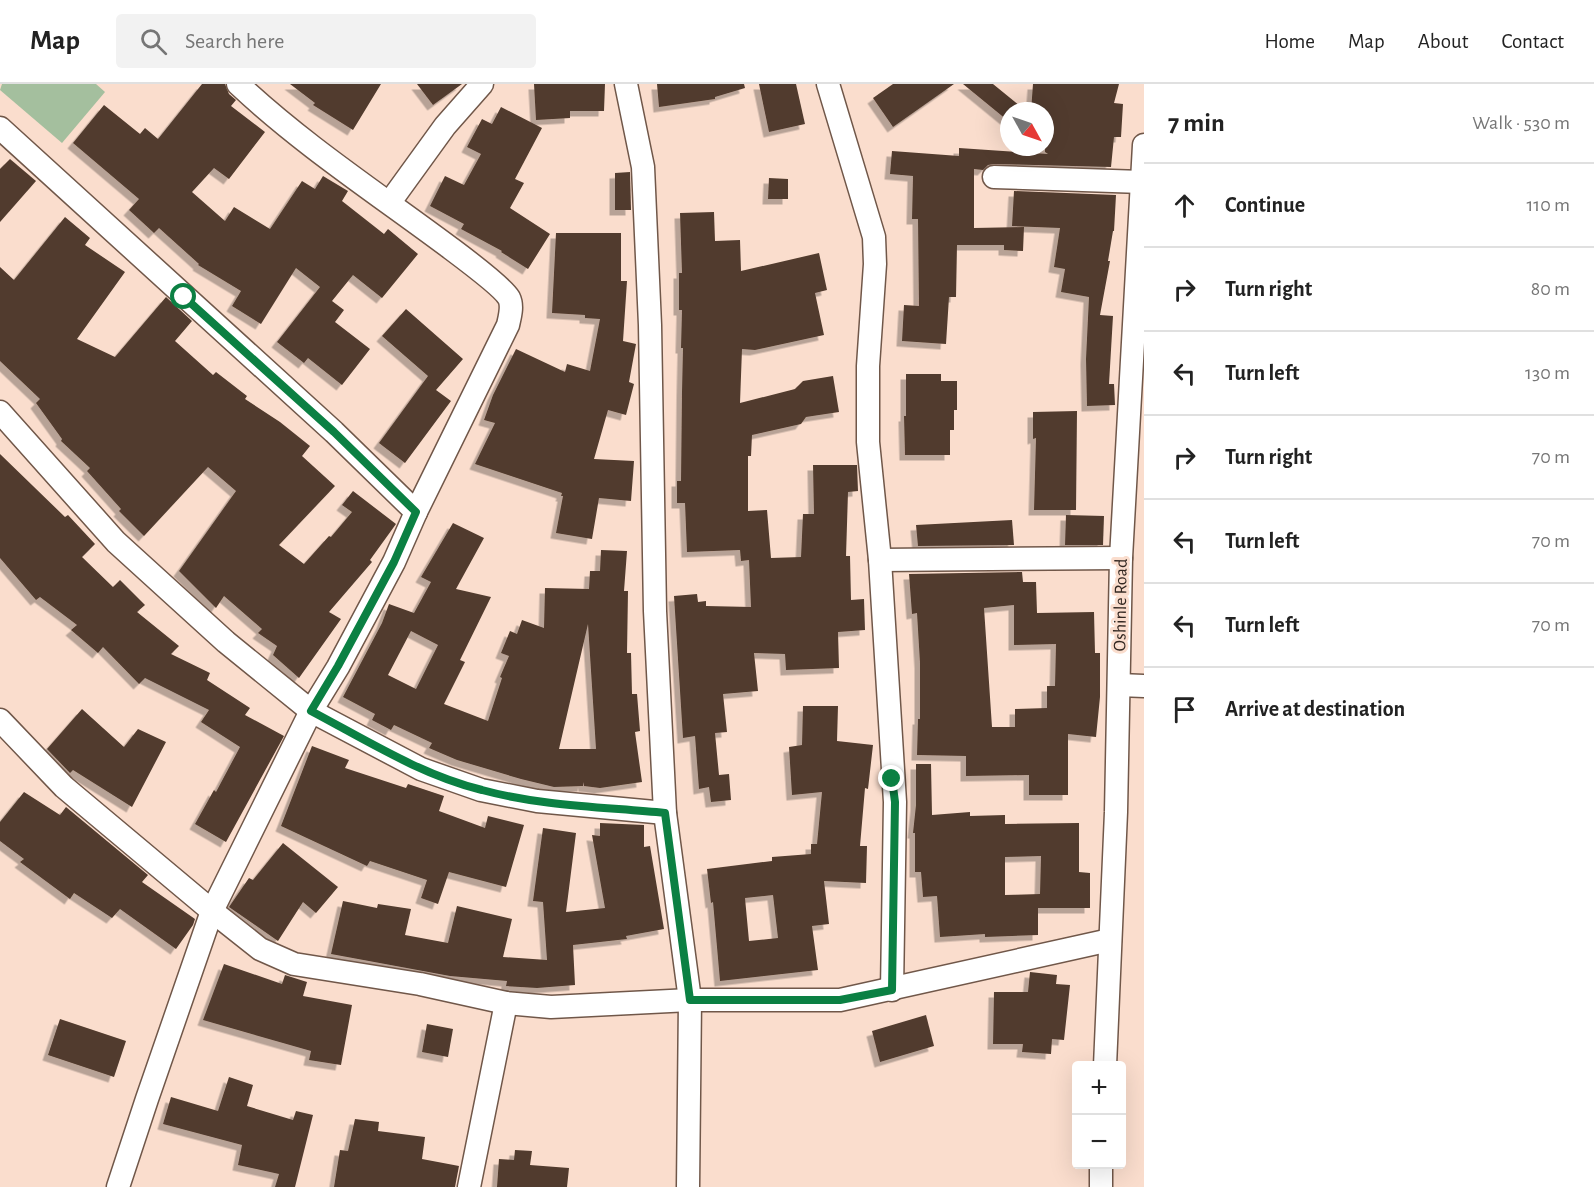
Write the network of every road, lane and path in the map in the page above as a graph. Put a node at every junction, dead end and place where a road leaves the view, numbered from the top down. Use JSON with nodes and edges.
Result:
{"nodes":[{"id":1,"x":238,"y":84,"type":"edge"},
{"id":2,"x":482,"y":84,"type":"edge"},
{"id":3,"x":626,"y":84,"type":"edge"},
{"id":4,"x":828,"y":84,"type":"edge"},
{"id":5,"x":0,"y":128,"type":"edge"},
{"id":6,"x":1144,"y":145,"type":"edge"},
{"id":7,"x":994,"y":177,"type":"dead end"},
{"id":8,"x":1142,"y":182,"type":"junction"},
{"id":9,"x":390,"y":202,"type":"junction"},
{"id":10,"x":0,"y":412,"type":"edge"},
{"id":11,"x":1135,"y":465,"type":"edge"},
{"id":12,"x":416,"y":512,"type":"junction"},
{"id":13,"x":1121,"y":558,"type":"junction"},
{"id":14,"x":880,"y":560,"type":"junction"},
{"id":15,"x":1119,"y":685,"type":"junction"},
{"id":16,"x":1144,"y":686,"type":"edge"},
{"id":17,"x":311,"y":711,"type":"junction"},
{"id":18,"x":0,"y":720,"type":"edge"},
{"id":19,"x":665,"y":813,"type":"junction"},
{"id":20,"x":212,"y":911,"type":"junction"},
{"id":21,"x":1110,"y":940,"type":"junction"},
{"id":22,"x":892,"y":990,"type":"junction"},
{"id":23,"x":690,"y":1000,"type":"junction"},
{"id":24,"x":506,"y":1003,"type":"junction"},
{"id":25,"x":1105,"y":1061,"type":"edge"},
{"id":26,"x":1101,"y":1169,"type":"edge"},
{"id":27,"x":122,"y":1186,"type":"edge"},
{"id":28,"x":469,"y":1187,"type":"edge"},
{"id":29,"x":688,"y":1187,"type":"edge"},
{"id":30,"x":1101,"y":1187,"type":"edge"}],
"edges":[{"from":1,"to":9,"type":"street"},
{"from":2,"to":9,"type":"street"},
{"from":3,"to":19,"type":"street"},
{"from":4,"to":14,"type":"street"},
{"from":5,"to":12,"type":"street"},
{"from":6,"to":8,"type":"street","name":"Oshinle Road"},
{"from":7,"to":8,"type":"street"},
{"from":8,"to":11,"type":"street","name":"Oshinle Road"},
{"from":9,"to":12,"type":"street"},
{"from":10,"to":17,"type":"street"},
{"from":11,"to":13,"type":"street","name":"Oshinle Road"},
{"from":12,"to":17,"type":"street"},
{"from":13,"to":14,"type":"street"},
{"from":13,"to":15,"type":"street","name":"Oshinle Road"},
{"from":14,"to":22,"type":"street"},
{"from":15,"to":16,"type":"street"},
{"from":15,"to":21,"type":"street","name":"Oshinle Road"},
{"from":17,"to":19,"type":"street"},
{"from":17,"to":20,"type":"street"},
{"from":18,"to":20,"type":"street"},
{"from":19,"to":23,"type":"street"},
{"from":20,"to":24,"type":"street"},
{"from":20,"to":27,"type":"street"},
{"from":21,"to":22,"type":"street"},
{"from":21,"to":25,"type":"street","name":"Oshinle Road"},
{"from":22,"to":23,"type":"street"},
{"from":23,"to":24,"type":"street"},
{"from":23,"to":29,"type":"street"},
{"from":24,"to":28,"type":"street"},
{"from":26,"to":30,"type":"street"}]}
